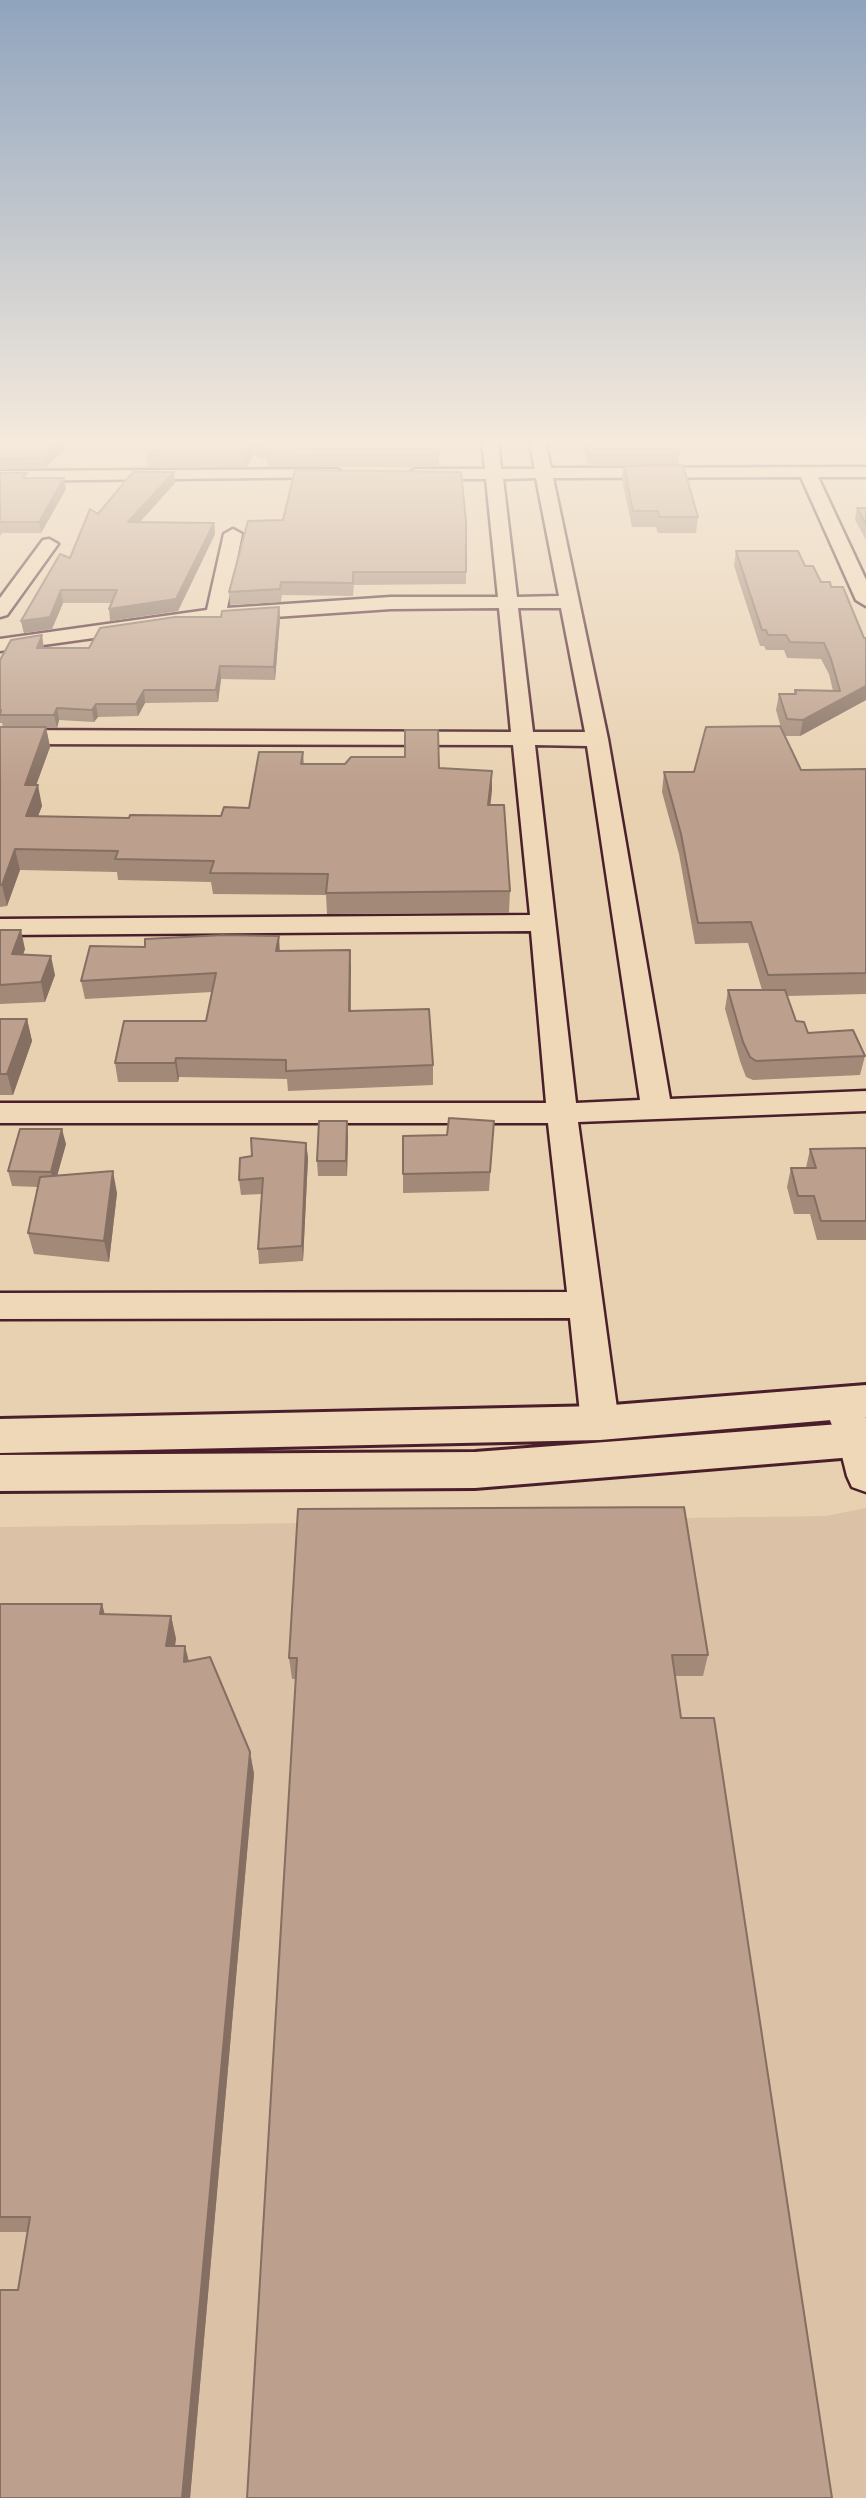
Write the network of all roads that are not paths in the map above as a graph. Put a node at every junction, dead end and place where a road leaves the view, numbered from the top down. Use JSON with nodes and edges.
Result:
{"nodes":[{"id":1,"x":40,"y":557,"type":"edge"},
{"id":2,"x":228,"y":557,"type":"edge"},
{"id":3,"x":504,"y":557,"type":"edge"},
{"id":4,"x":559,"y":557,"type":"edge"},
{"id":5,"x":846,"y":557,"type":"edge"},
{"id":6,"x":866,"y":600,"type":"edge"},
{"id":7,"x":509,"y":601,"type":"junction"},
{"id":8,"x":568,"y":602,"type":"junction"},
{"id":9,"x":0,"y":611,"type":"edge"},
{"id":10,"x":216,"y":615,"type":"junction"},
{"id":11,"x":0,"y":645,"type":"edge"},
{"id":12,"x":0,"y":737,"type":"edge"},
{"id":13,"x":523,"y":737,"type":"junction"},
{"id":14,"x":597,"y":739,"type":"junction"},
{"id":15,"x":543,"y":923,"type":"junction"},
{"id":16,"x":0,"y":926,"type":"edge"},
{"id":17,"x":866,"y":1101,"type":"edge"},
{"id":18,"x":657,"y":1111,"type":"junction"},
{"id":19,"x":0,"y":1113,"type":"edge"},
{"id":20,"x":562,"y":1113,"type":"junction"},
{"id":21,"x":586,"y":1305,"type":"junction"},
{"id":22,"x":0,"y":1306,"type":"edge"},
{"id":23,"x":600,"y":1423,"type":"junction"},
{"id":24,"x":859,"y":1432,"type":"edge"},
{"id":25,"x":0,"y":1436,"type":"edge"},
{"id":26,"x":0,"y":1473,"type":"edge"}],
"edges":[{"from":1,"to":9,"type":"street"},
{"from":2,"to":10,"type":"street"},
{"from":3,"to":7,"type":"street"},
{"from":4,"to":8,"type":"street"},
{"from":5,"to":6,"type":"street"},
{"from":7,"to":8,"type":"street"},
{"from":7,"to":10,"type":"street"},
{"from":7,"to":13,"type":"street"},
{"from":8,"to":14,"type":"street"},
{"from":10,"to":11,"type":"street"},
{"from":12,"to":13,"type":"street"},
{"from":13,"to":14,"type":"street"},
{"from":13,"to":15,"type":"street"},
{"from":14,"to":18,"type":"street"},
{"from":15,"to":16,"type":"street"},
{"from":15,"to":20,"type":"street"},
{"from":17,"to":18,"type":"street"},
{"from":18,"to":20,"type":"street"},
{"from":19,"to":20,"type":"street"},
{"from":20,"to":21,"type":"street"},
{"from":21,"to":22,"type":"street"},
{"from":21,"to":23,"type":"street"},
{"from":23,"to":24,"type":"main road"},
{"from":23,"to":25,"type":"main road"},
{"from":24,"to":26,"type":"main road"}]}
